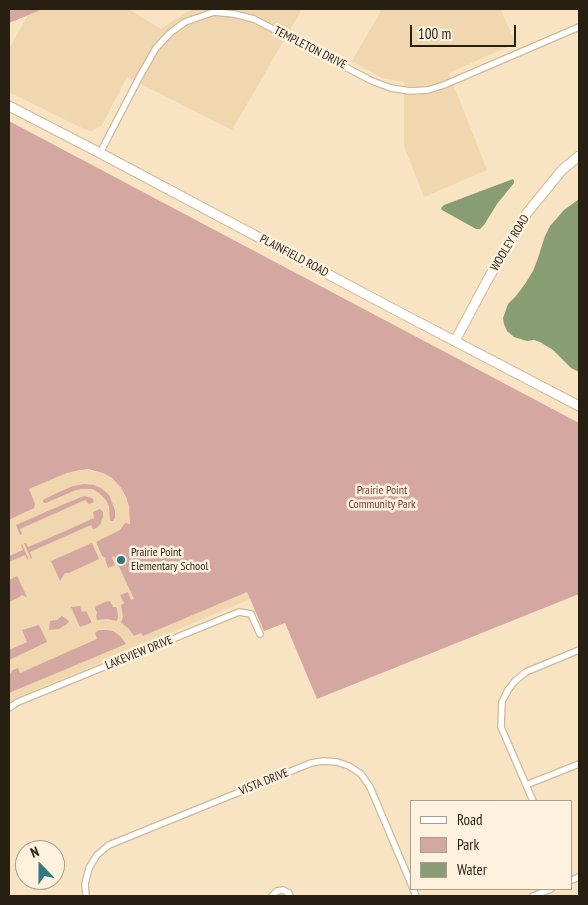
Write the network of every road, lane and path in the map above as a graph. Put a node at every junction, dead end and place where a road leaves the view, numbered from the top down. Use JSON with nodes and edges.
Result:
{"nodes":[{"id":1,"x":214,"y":10,"type":"edge"},
{"id":2,"x":579,"y":27,"type":"edge"},
{"id":3,"x":9,"y":106,"type":"edge"},
{"id":4,"x":100,"y":153,"type":"junction"},
{"id":5,"x":579,"y":156,"type":"edge"},
{"id":6,"x":455,"y":340,"type":"junction"},
{"id":7,"x":579,"y":406,"type":"edge"},
{"id":8,"x":260,"y":634,"type":"dead end"},
{"id":9,"x":579,"y":650,"type":"edge"},
{"id":10,"x":9,"y":708,"type":"edge"},
{"id":11,"x":579,"y":764,"type":"edge"},
{"id":12,"x":526,"y":785,"type":"junction"},
{"id":13,"x":532,"y":800,"type":"edge"},
{"id":14,"x":410,"y":882,"type":"edge"},
{"id":15,"x":548,"y":890,"type":"edge"},
{"id":16,"x":86,"y":896,"type":"edge"},
{"id":17,"x":272,"y":896,"type":"edge"},
{"id":18,"x":290,"y":896,"type":"edge"},
{"id":19,"x":533,"y":896,"type":"edge"}],
"edges":[{"from":1,"to":2,"type":"street","name":"TEMPLETON DRIVE"},
{"from":1,"to":4,"type":"street","name":"TEMPLETON DRIVE"},
{"from":3,"to":4,"type":"main road","name":"PLAINFIELD ROAD"},
{"from":4,"to":6,"type":"main road","name":"PLAINFIELD ROAD"},
{"from":5,"to":6,"type":"main road","name":"WOOLEY ROAD"},
{"from":6,"to":7,"type":"main road","name":"PLAINFIELD ROAD"},
{"from":8,"to":10,"type":"street","name":"LAKEVIEW DRIVE"},
{"from":9,"to":12,"type":"street"},
{"from":11,"to":12,"type":"street"},
{"from":12,"to":13,"type":"street"},
{"from":14,"to":16,"type":"street","name":"VISTA DRIVE"},
{"from":15,"to":19,"type":"street"},
{"from":17,"to":18,"type":"street"}]}
